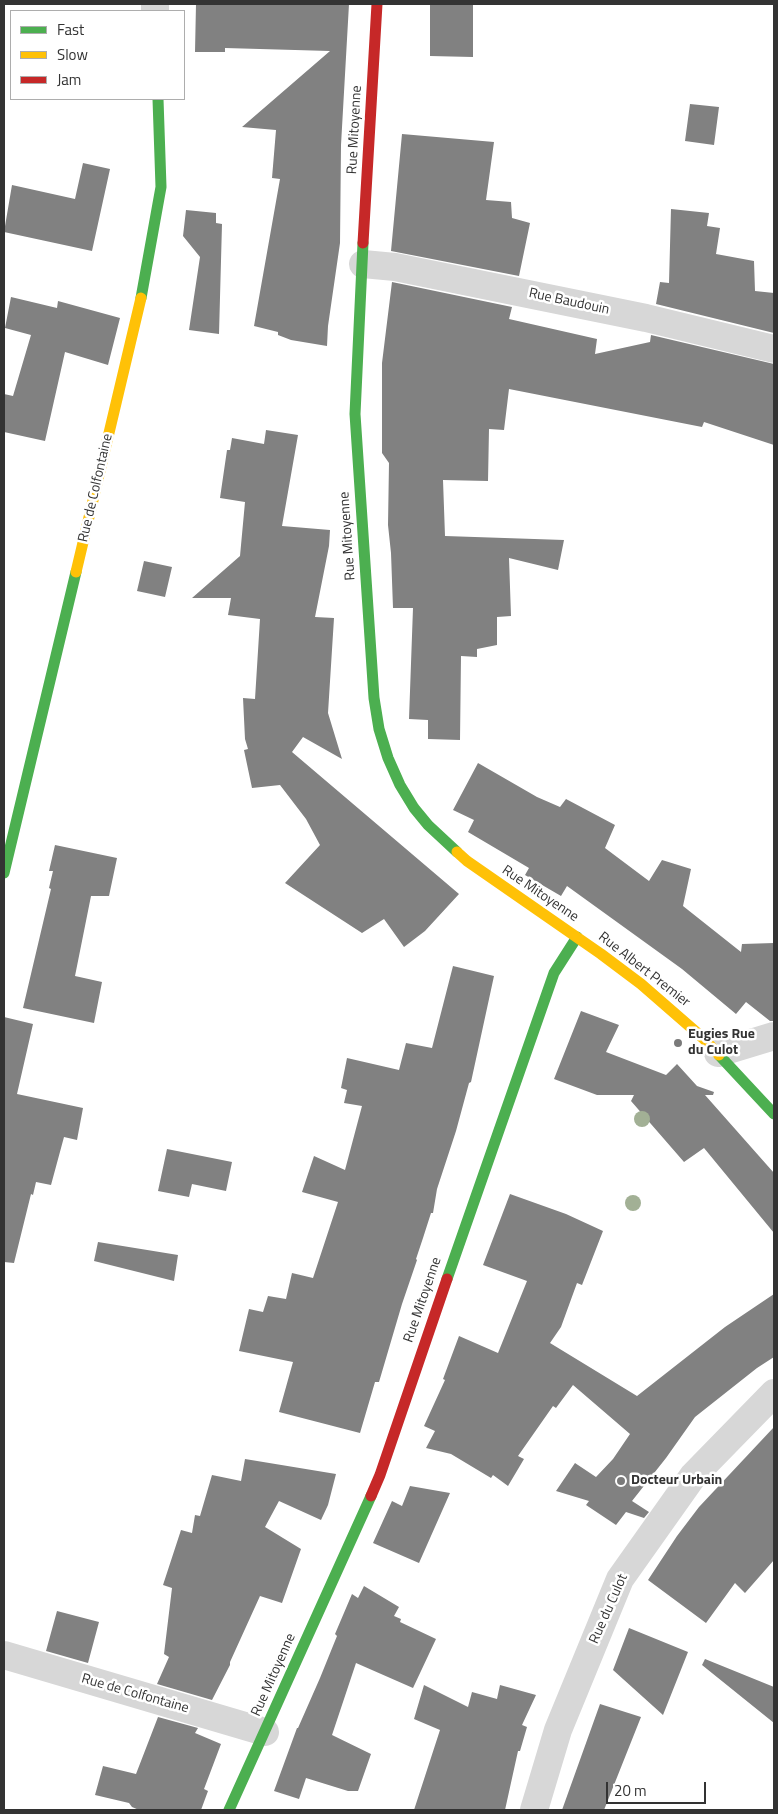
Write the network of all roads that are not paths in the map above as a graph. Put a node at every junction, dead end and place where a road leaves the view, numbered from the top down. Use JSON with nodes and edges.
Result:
{"nodes":[{"id":1,"x":377,"y":4,"type":"edge"},
{"id":2,"x":158,"y":100,"type":"edge"},
{"id":3,"x":362,"y":264,"type":"junction"},
{"id":4,"x":774,"y":348,"type":"edge"},
{"id":5,"x":4,"y":873,"type":"edge"},
{"id":6,"x":578,"y":938,"type":"junction"},
{"id":7,"x":774,"y":1036,"type":"edge"},
{"id":8,"x":718,"y":1054,"type":"junction"},
{"id":9,"x":774,"y":1114,"type":"edge"},
{"id":10,"x":774,"y":1393,"type":"edge"},
{"id":11,"x":4,"y":1655,"type":"edge"},
{"id":12,"x":265,"y":1732,"type":"junction"},
{"id":13,"x":229,"y":1810,"type":"edge"},
{"id":14,"x":534,"y":1810,"type":"edge"}],
"edges":[{"from":1,"to":3,"type":"street","name":"Rue Mitoyenne"},
{"from":2,"to":5,"type":"street","name":"Rue de Colfontaine"},
{"from":3,"to":4,"type":"street","name":"Rue Baudouin"},
{"from":3,"to":6,"type":"street","name":"Rue Mitoyenne"},
{"from":6,"to":8,"type":"street","name":"Rue Albert Premier"},
{"from":6,"to":12,"type":"street","name":"Rue Mitoyenne"},
{"from":7,"to":8,"type":"street"},
{"from":8,"to":9,"type":"street","name":"Rue Albert Premier"},
{"from":10,"to":14,"type":"street","name":"Rue du Culot"},
{"from":11,"to":12,"type":"street","name":"Rue de Colfontaine"},
{"from":12,"to":13,"type":"street","name":"Rue Mitoyenne"}]}
